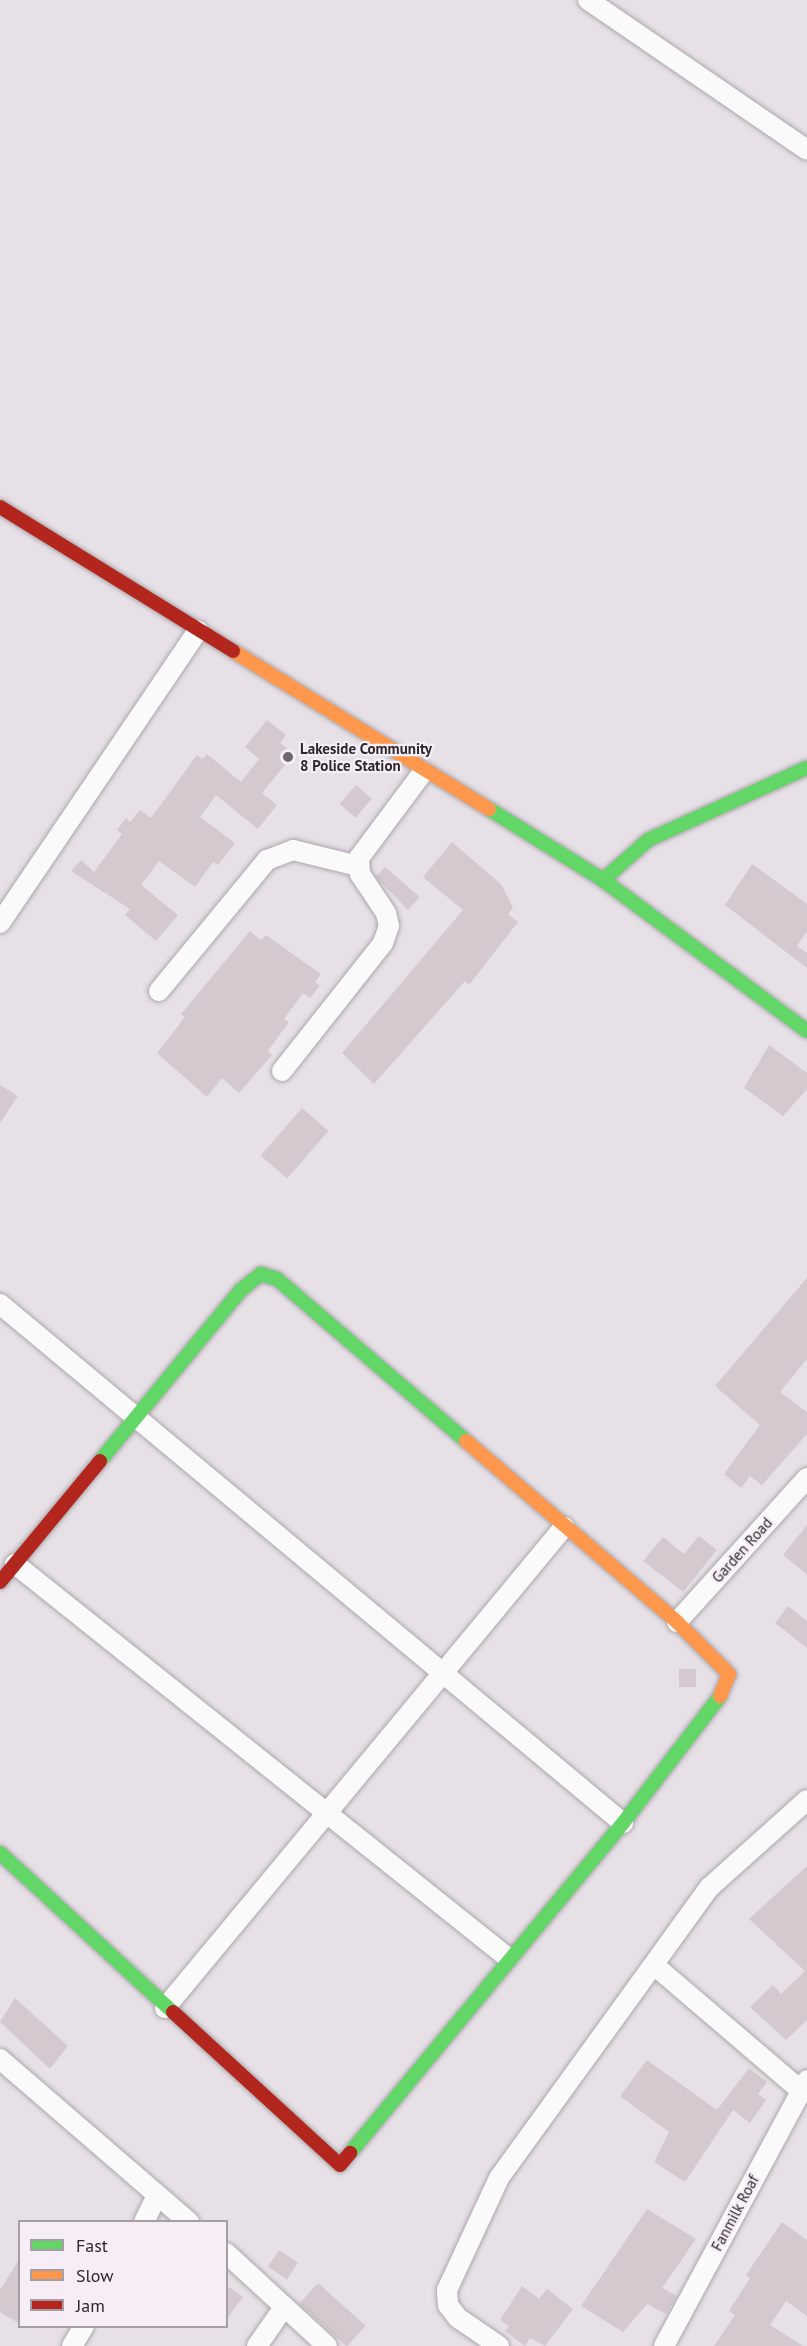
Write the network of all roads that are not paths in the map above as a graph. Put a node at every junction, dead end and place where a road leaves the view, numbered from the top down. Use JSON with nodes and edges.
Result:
{"nodes":[{"id":1,"x":588,"y":0,"type":"edge"},
{"id":2,"x":807,"y":150,"type":"edge"},
{"id":3,"x":0,"y":507,"type":"edge"},
{"id":4,"x":198,"y":631,"type":"junction"},
{"id":5,"x":806,"y":770,"type":"edge"},
{"id":6,"x":423,"y":772,"type":"junction"},
{"id":7,"x":358,"y":866,"type":"junction"},
{"id":8,"x":603,"y":880,"type":"junction"},
{"id":9,"x":0,"y":924,"type":"edge"},
{"id":10,"x":159,"y":992,"type":"dead end"},
{"id":11,"x":807,"y":1031,"type":"edge"},
{"id":12,"x":282,"y":1071,"type":"dead end"},
{"id":13,"x":0,"y":1304,"type":"edge"},
{"id":14,"x":137,"y":1414,"type":"junction"},
{"id":15,"x":807,"y":1478,"type":"edge"},
{"id":16,"x":564,"y":1527,"type":"junction"},
{"id":17,"x":15,"y":1564,"type":"junction"},
{"id":18,"x":0,"y":1582,"type":"edge"},
{"id":19,"x":677,"y":1622,"type":"junction"},
{"id":20,"x":442,"y":1674,"type":"junction"},
{"id":21,"x":807,"y":1800,"type":"edge"},
{"id":22,"x":326,"y":1816,"type":"junction"},
{"id":23,"x":622,"y":1823,"type":"junction"},
{"id":24,"x":0,"y":1853,"type":"edge"},
{"id":25,"x":507,"y":1957,"type":"junction"},
{"id":26,"x":654,"y":1965,"type":"junction"},
{"id":27,"x":165,"y":2008,"type":"junction"},
{"id":28,"x":0,"y":2059,"type":"edge"},
{"id":29,"x":803,"y":2085,"type":"edge"},
{"id":30,"x":157,"y":2195,"type":"junction"},
{"id":31,"x":145,"y":2220,"type":"edge"},
{"id":32,"x":187,"y":2220,"type":"edge"},
{"id":33,"x":228,"y":2255,"type":"edge"},
{"id":34,"x":282,"y":2310,"type":"junction"},
{"id":35,"x":83,"y":2328,"type":"edge"},
{"id":36,"x":72,"y":2346,"type":"edge"},
{"id":37,"x":257,"y":2346,"type":"edge"},
{"id":38,"x":327,"y":2346,"type":"edge"},
{"id":39,"x":500,"y":2346,"type":"edge"},
{"id":40,"x":664,"y":2346,"type":"edge"}],
"edges":[{"from":1,"to":2,"type":"street"},
{"from":3,"to":4,"type":"street"},
{"from":4,"to":6,"type":"street"},
{"from":4,"to":9,"type":"street"},
{"from":5,"to":8,"type":"street"},
{"from":6,"to":7,"type":"street"},
{"from":6,"to":8,"type":"street"},
{"from":7,"to":10,"type":"street"},
{"from":7,"to":12,"type":"street"},
{"from":8,"to":11,"type":"street"},
{"from":13,"to":14,"type":"street"},
{"from":14,"to":16,"type":"street"},
{"from":14,"to":17,"type":"street"},
{"from":14,"to":20,"type":"street"},
{"from":15,"to":19,"type":"street","name":"Garden Road"},
{"from":16,"to":19,"type":"street"},
{"from":16,"to":20,"type":"street"},
{"from":17,"to":18,"type":"street"},
{"from":17,"to":22,"type":"street"},
{"from":19,"to":23,"type":"street"},
{"from":20,"to":22,"type":"street"},
{"from":20,"to":23,"type":"street"},
{"from":21,"to":26,"type":"street"},
{"from":22,"to":25,"type":"street"},
{"from":22,"to":27,"type":"street"},
{"from":23,"to":25,"type":"street"},
{"from":24,"to":27,"type":"street"},
{"from":25,"to":27,"type":"street"},
{"from":26,"to":29,"type":"street"},
{"from":26,"to":39,"type":"street"},
{"from":28,"to":30,"type":"street"},
{"from":29,"to":40,"type":"street","name":"Fanmilk Roaf"},
{"from":30,"to":31,"type":"street"},
{"from":30,"to":32,"type":"street"},
{"from":33,"to":34,"type":"street"},
{"from":34,"to":37,"type":"street"},
{"from":34,"to":38,"type":"street"},
{"from":35,"to":36,"type":"street"}]}
